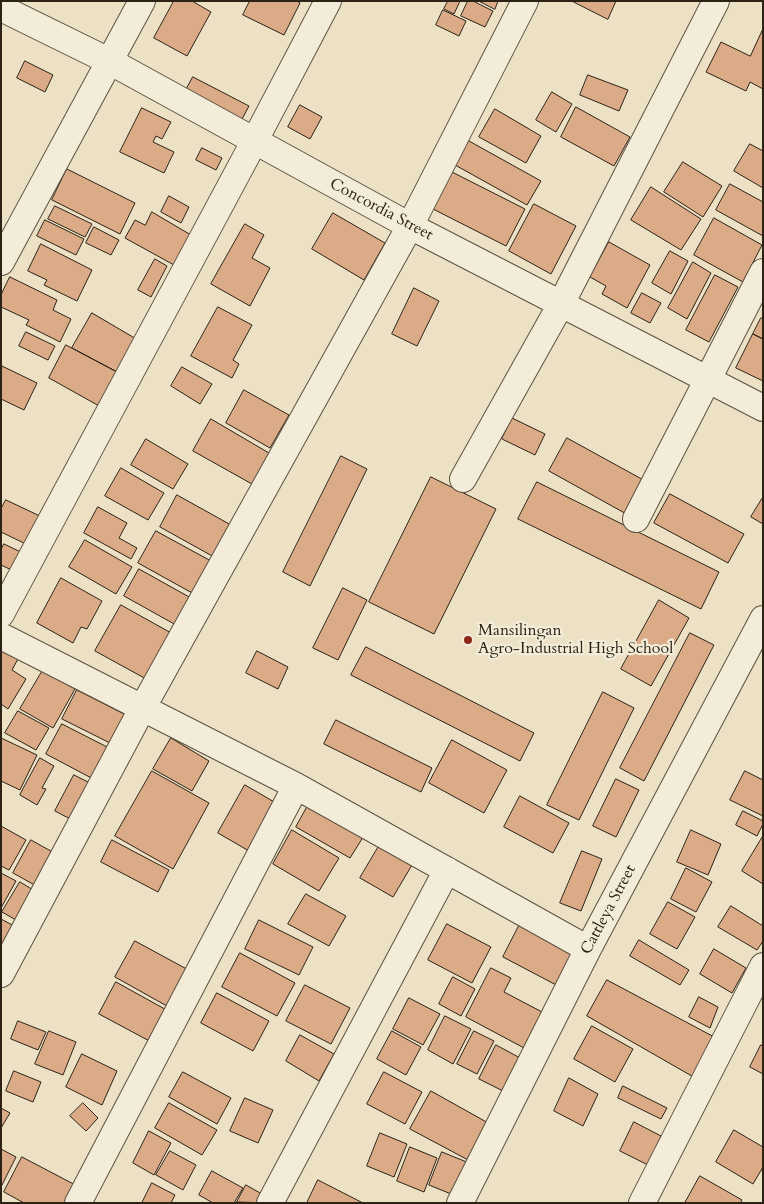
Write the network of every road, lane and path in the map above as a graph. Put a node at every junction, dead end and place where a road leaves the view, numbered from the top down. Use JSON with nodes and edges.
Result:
{"nodes":[{"id":1,"x":142,"y":1,"type":"edge"},
{"id":2,"x":328,"y":1,"type":"edge"},
{"id":3,"x":525,"y":1,"type":"edge"},
{"id":4,"x":716,"y":1,"type":"edge"},
{"id":5,"x":1,"y":8,"type":"edge"},
{"id":6,"x":110,"y":62,"type":"junction"},
{"id":7,"x":254,"y":142,"type":"junction"},
{"id":8,"x":410,"y":226,"type":"junction"},
{"id":9,"x":1,"y":262,"type":"edge"},
{"id":10,"x":763,"y":272,"type":"edge"},
{"id":11,"x":561,"y":304,"type":"junction"},
{"id":12,"x":708,"y":378,"type":"junction"},
{"id":13,"x":763,"y":408,"type":"edge"},
{"id":14,"x":463,"y":479,"type":"dead end"},
{"id":15,"x":636,"y":520,"type":"dead end"},
{"id":16,"x":1,"y":614,"type":"edge"},
{"id":17,"x":763,"y":619,"type":"edge"},
{"id":18,"x":1,"y":636,"type":"edge"},
{"id":19,"x":143,"y":707,"type":"junction"},
{"id":20,"x":296,"y":786,"type":"junction"},
{"id":21,"x":446,"y":870,"type":"junction"},
{"id":22,"x":588,"y":948,"type":"junction"},
{"id":23,"x":763,"y":966,"type":"edge"},
{"id":24,"x":1,"y":974,"type":"edge"},
{"id":25,"x":78,"y":1203,"type":"edge"},
{"id":26,"x":270,"y":1203,"type":"edge"},
{"id":27,"x":460,"y":1203,"type":"edge"},
{"id":28,"x":642,"y":1203,"type":"edge"}],
"edges":[{"from":1,"to":6,"type":"street"},
{"from":2,"to":7,"type":"street"},
{"from":3,"to":8,"type":"street"},
{"from":4,"to":11,"type":"street"},
{"from":5,"to":6,"type":"street","name":"Concordia Street"},
{"from":6,"to":7,"type":"street","name":"Concordia Street"},
{"from":6,"to":9,"type":"street"},
{"from":7,"to":8,"type":"street","name":"Concordia Street"},
{"from":7,"to":16,"type":"street"},
{"from":8,"to":11,"type":"street","name":"Concordia Street"},
{"from":8,"to":19,"type":"street"},
{"from":10,"to":12,"type":"street"},
{"from":11,"to":12,"type":"street","name":"Concordia Street"},
{"from":11,"to":14,"type":"street"},
{"from":12,"to":13,"type":"street","name":"Concordia Street"},
{"from":12,"to":15,"type":"street"},
{"from":17,"to":22,"type":"street","name":"Cattleya Street"},
{"from":18,"to":19,"type":"street"},
{"from":19,"to":20,"type":"street"},
{"from":19,"to":24,"type":"street"},
{"from":20,"to":21,"type":"street"},
{"from":20,"to":25,"type":"street"},
{"from":21,"to":22,"type":"street"},
{"from":21,"to":26,"type":"street"},
{"from":22,"to":27,"type":"street","name":"Cattleya Street"},
{"from":23,"to":28,"type":"street"}]}
